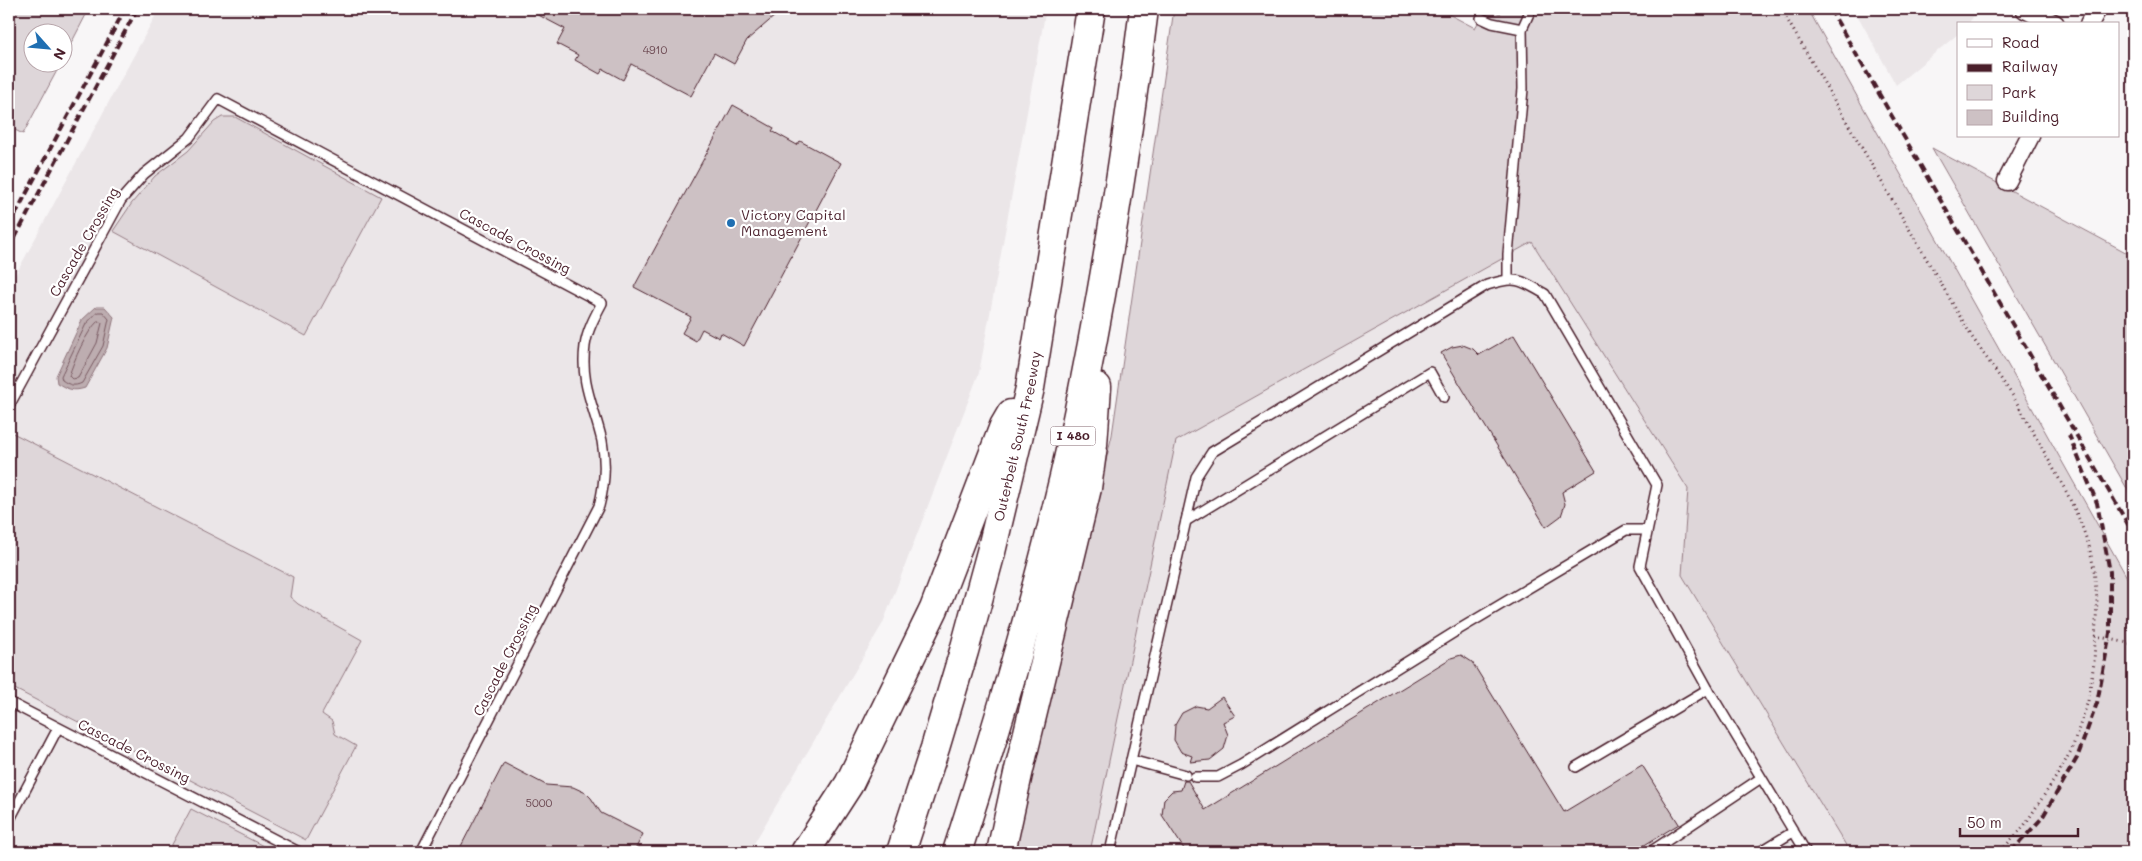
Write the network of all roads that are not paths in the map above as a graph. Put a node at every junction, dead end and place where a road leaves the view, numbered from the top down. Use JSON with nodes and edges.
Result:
{"nodes":[{"id":1,"x":1090,"y":9,"type":"edge"},
{"id":2,"x":1144,"y":9,"type":"edge"},
{"id":3,"x":1531,"y":9,"type":"edge"},
{"id":4,"x":2025,"y":9,"type":"edge"},
{"id":5,"x":2097,"y":9,"type":"edge"},
{"id":6,"x":1481,"y":18,"type":"dead end"},
{"id":7,"x":2051,"y":22,"type":"edge"},
{"id":8,"x":2090,"y":22,"type":"edge"},
{"id":9,"x":1522,"y":29,"type":"junction"},
{"id":10,"x":2029,"y":138,"type":"edge"},
{"id":11,"x":2007,"y":180,"type":"dead end"},
{"id":12,"x":1508,"y":279,"type":"junction"},
{"id":13,"x":1098,"y":316,"type":"junction"},
{"id":14,"x":1030,"y":388,"type":"junction"},
{"id":15,"x":1444,"y":397,"type":"dead end"},
{"id":16,"x":9,"y":406,"type":"edge"},
{"id":17,"x":1186,"y":521,"type":"junction"},
{"id":18,"x":1647,"y":530,"type":"junction"},
{"id":19,"x":1708,"y":689,"type":"junction"},
{"id":20,"x":9,"y":702,"type":"edge"},
{"id":21,"x":58,"y":728,"type":"junction"},
{"id":22,"x":1131,"y":760,"type":"junction"},
{"id":23,"x":1576,"y":767,"type":"dead end"},
{"id":24,"x":1761,"y":778,"type":"junction"},
{"id":25,"x":9,"y":821,"type":"edge"},
{"id":26,"x":1793,"y":832,"type":"junction"},
{"id":27,"x":300,"y":852,"type":"edge"},
{"id":28,"x":422,"y":852,"type":"edge"},
{"id":29,"x":805,"y":852,"type":"edge"},
{"id":30,"x":902,"y":852,"type":"edge"},
{"id":31,"x":956,"y":852,"type":"edge"},
{"id":32,"x":1001,"y":852,"type":"edge"},
{"id":33,"x":1110,"y":852,"type":"edge"},
{"id":34,"x":1650,"y":852,"type":"edge"},
{"id":35,"x":1760,"y":852,"type":"edge"},
{"id":36,"x":1806,"y":852,"type":"edge"}],
"edges":[{"from":1,"to":14,"type":"highway","name":"Outerbelt South Freeway"},
{"from":2,"to":13,"type":"highway","number":"I 480"},
{"from":3,"to":9,"type":"lane"},
{"from":4,"to":7,"type":"street"},
{"from":5,"to":8,"type":"street"},
{"from":6,"to":9,"type":"lane"},
{"from":9,"to":12,"type":"lane"},
{"from":10,"to":11,"type":"street"},
{"from":12,"to":17,"type":"lane"},
{"from":12,"to":18,"type":"lane"},
{"from":13,"to":31,"type":"highway","number":"I 480"},
{"from":13,"to":32,"type":"highway"},
{"from":14,"to":29,"type":"highway"},
{"from":14,"to":30,"type":"highway","name":"Outerbelt South Freeway"},
{"from":15,"to":17,"type":"lane"},
{"from":16,"to":28,"type":"lane","name":"Cascade Crossing"},
{"from":17,"to":22,"type":"lane"},
{"from":18,"to":19,"type":"lane"},
{"from":18,"to":22,"type":"lane"},
{"from":19,"to":23,"type":"lane"},
{"from":19,"to":24,"type":"lane"},
{"from":20,"to":21,"type":"lane","name":"Cascade Crossing"},
{"from":21,"to":25,"type":"lane"},
{"from":21,"to":27,"type":"lane","name":"Cascade Crossing"},
{"from":22,"to":33,"type":"lane"},
{"from":24,"to":26,"type":"lane"},
{"from":24,"to":34,"type":"lane"},
{"from":26,"to":35,"type":"lane"},
{"from":26,"to":36,"type":"lane"}]}
